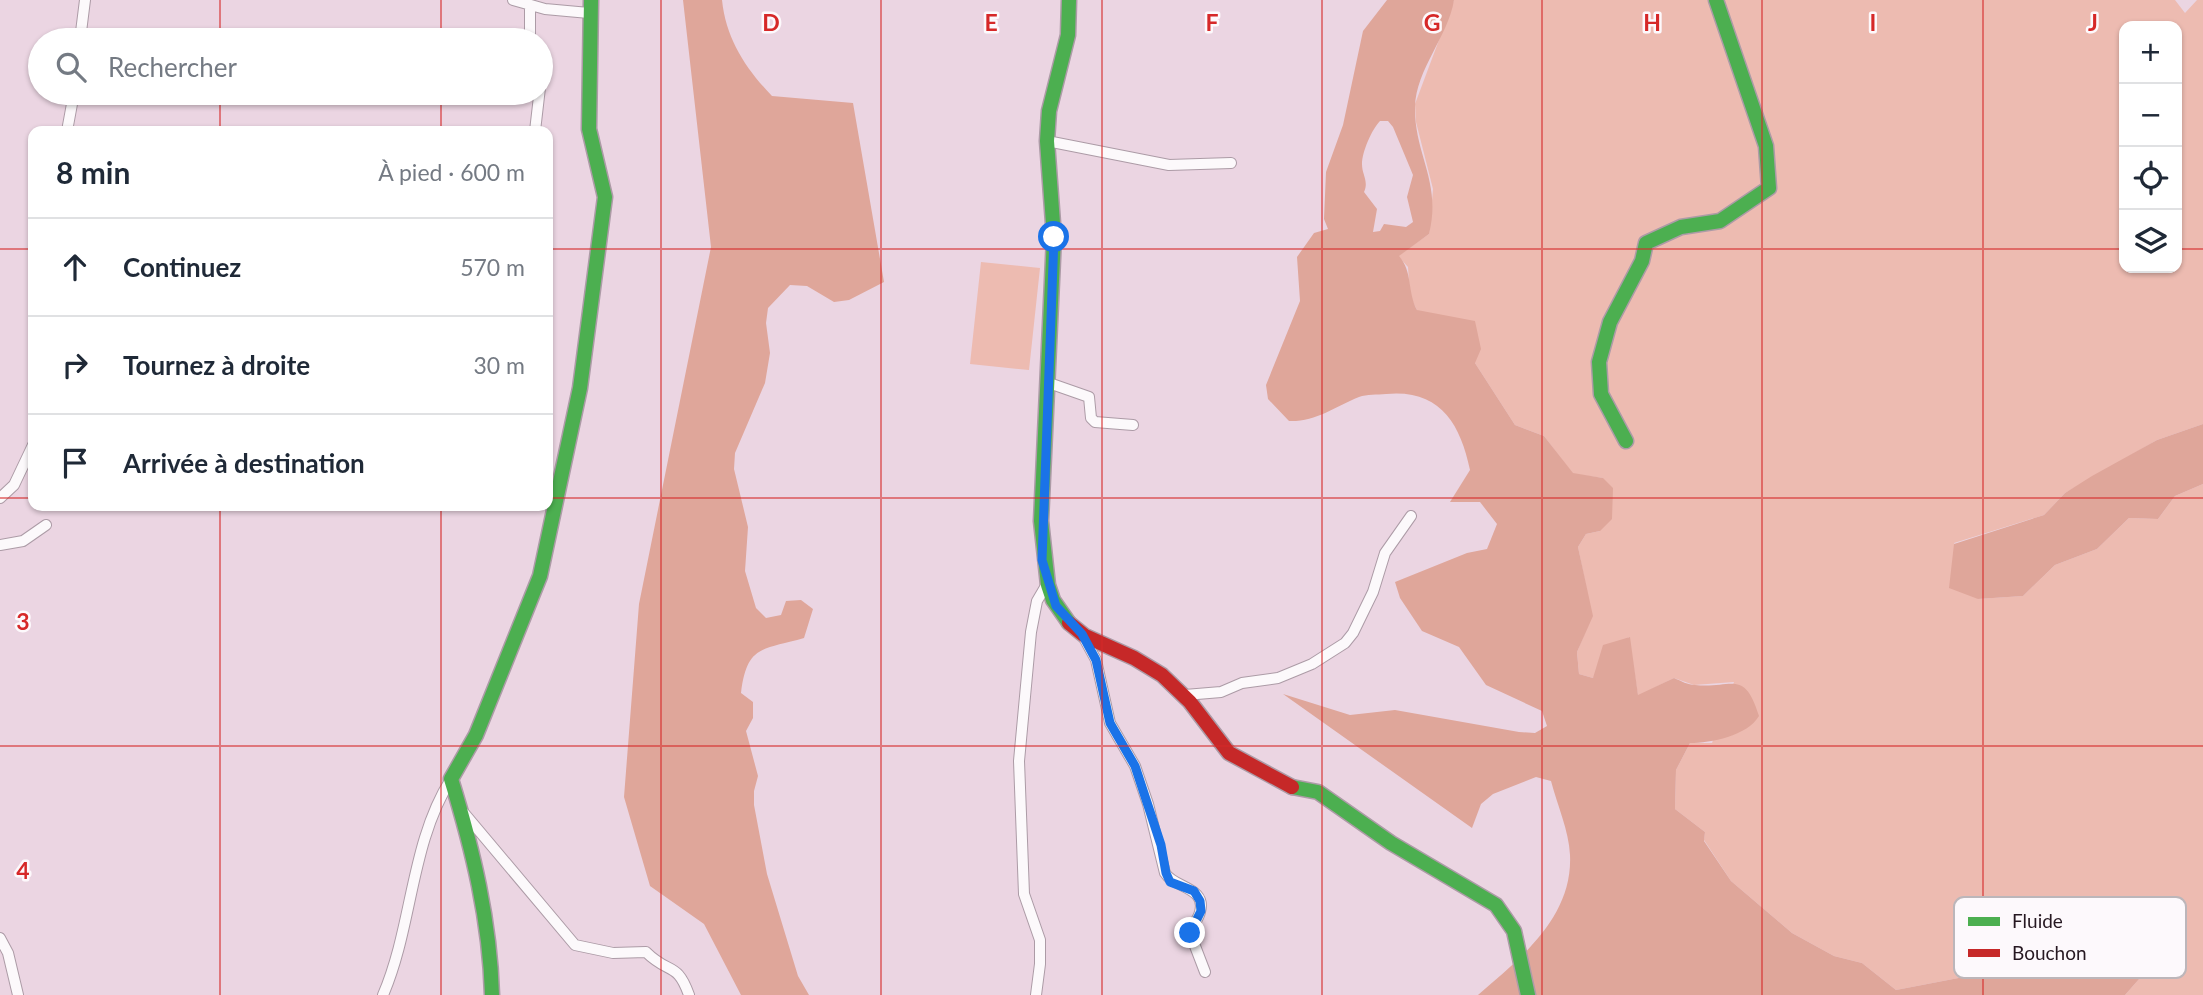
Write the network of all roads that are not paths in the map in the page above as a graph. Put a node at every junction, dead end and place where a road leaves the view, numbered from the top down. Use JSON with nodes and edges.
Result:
{"nodes":[{"id":1,"x":85,"y":0,"type":"edge"},
{"id":2,"x":513,"y":0,"type":"edge"},
{"id":3,"x":1069,"y":0,"type":"edge"},
{"id":4,"x":1716,"y":0,"type":"edge"},
{"id":5,"x":530,"y":5,"type":"junction"},
{"id":6,"x":590,"y":7,"type":"edge"},
{"id":7,"x":82,"y":28,"type":"edge"},
{"id":8,"x":530,"y":28,"type":"edge"},
{"id":9,"x":72,"y":105,"type":"edge"},
{"id":10,"x":538,"y":105,"type":"edge"},
{"id":11,"x":68,"y":126,"type":"edge"},
{"id":12,"x":536,"y":126,"type":"edge"},
{"id":13,"x":1047,"y":141,"type":"junction"},
{"id":14,"x":1231,"y":163,"type":"dead end"},
{"id":15,"x":1049,"y":383,"type":"junction"},
{"id":16,"x":1133,"y":425,"type":"dead end"},
{"id":17,"x":1626,"y":441,"type":"dead end"},
{"id":18,"x":28,"y":456,"type":"edge"},
{"id":19,"x":0,"y":498,"type":"edge"},
{"id":20,"x":553,"y":501,"type":"edge"},
{"id":21,"x":551,"y":511,"type":"edge"},
{"id":22,"x":1410,"y":516,"type":"dead end"},
{"id":23,"x":46,"y":525,"type":"dead end"},
{"id":24,"x":0,"y":545,"type":"edge"},
{"id":25,"x":1047,"y":584,"type":"junction"},
{"id":26,"x":1082,"y":634,"type":"junction"},
{"id":27,"x":1185,"y":695,"type":"junction"},
{"id":28,"x":451,"y":779,"type":"junction"},
{"id":29,"x":461,"y":810,"type":"junction"},
{"id":30,"x":0,"y":938,"type":"edge"},
{"id":31,"x":1205,"y":972,"type":"dead end"},
{"id":32,"x":18,"y":995,"type":"edge"},
{"id":33,"x":383,"y":995,"type":"edge"},
{"id":34,"x":492,"y":995,"type":"edge"},
{"id":35,"x":689,"y":995,"type":"edge"},
{"id":36,"x":1036,"y":995,"type":"edge"},
{"id":37,"x":1528,"y":995,"type":"edge"}],
"edges":[{"from":1,"to":7,"type":"street"},
{"from":2,"to":5,"type":"street"},
{"from":3,"to":13,"type":"street"},
{"from":4,"to":17,"type":"street"},
{"from":5,"to":6,"type":"street"},
{"from":5,"to":8,"type":"street"},
{"from":6,"to":20,"type":"street"},
{"from":9,"to":11,"type":"street"},
{"from":10,"to":12,"type":"street"},
{"from":13,"to":14,"type":"street"},
{"from":13,"to":15,"type":"street"},
{"from":15,"to":16,"type":"street"},
{"from":15,"to":25,"type":"street"},
{"from":18,"to":19,"type":"street"},
{"from":21,"to":28,"type":"street"},
{"from":22,"to":27,"type":"street"},
{"from":23,"to":24,"type":"street"},
{"from":25,"to":26,"type":"street"},
{"from":25,"to":36,"type":"street"},
{"from":26,"to":27,"type":"street"},
{"from":26,"to":31,"type":"street"},
{"from":27,"to":37,"type":"street"},
{"from":28,"to":29,"type":"street"},
{"from":28,"to":33,"type":"street"},
{"from":29,"to":34,"type":"street"},
{"from":29,"to":35,"type":"street"},
{"from":30,"to":32,"type":"street"}]}
